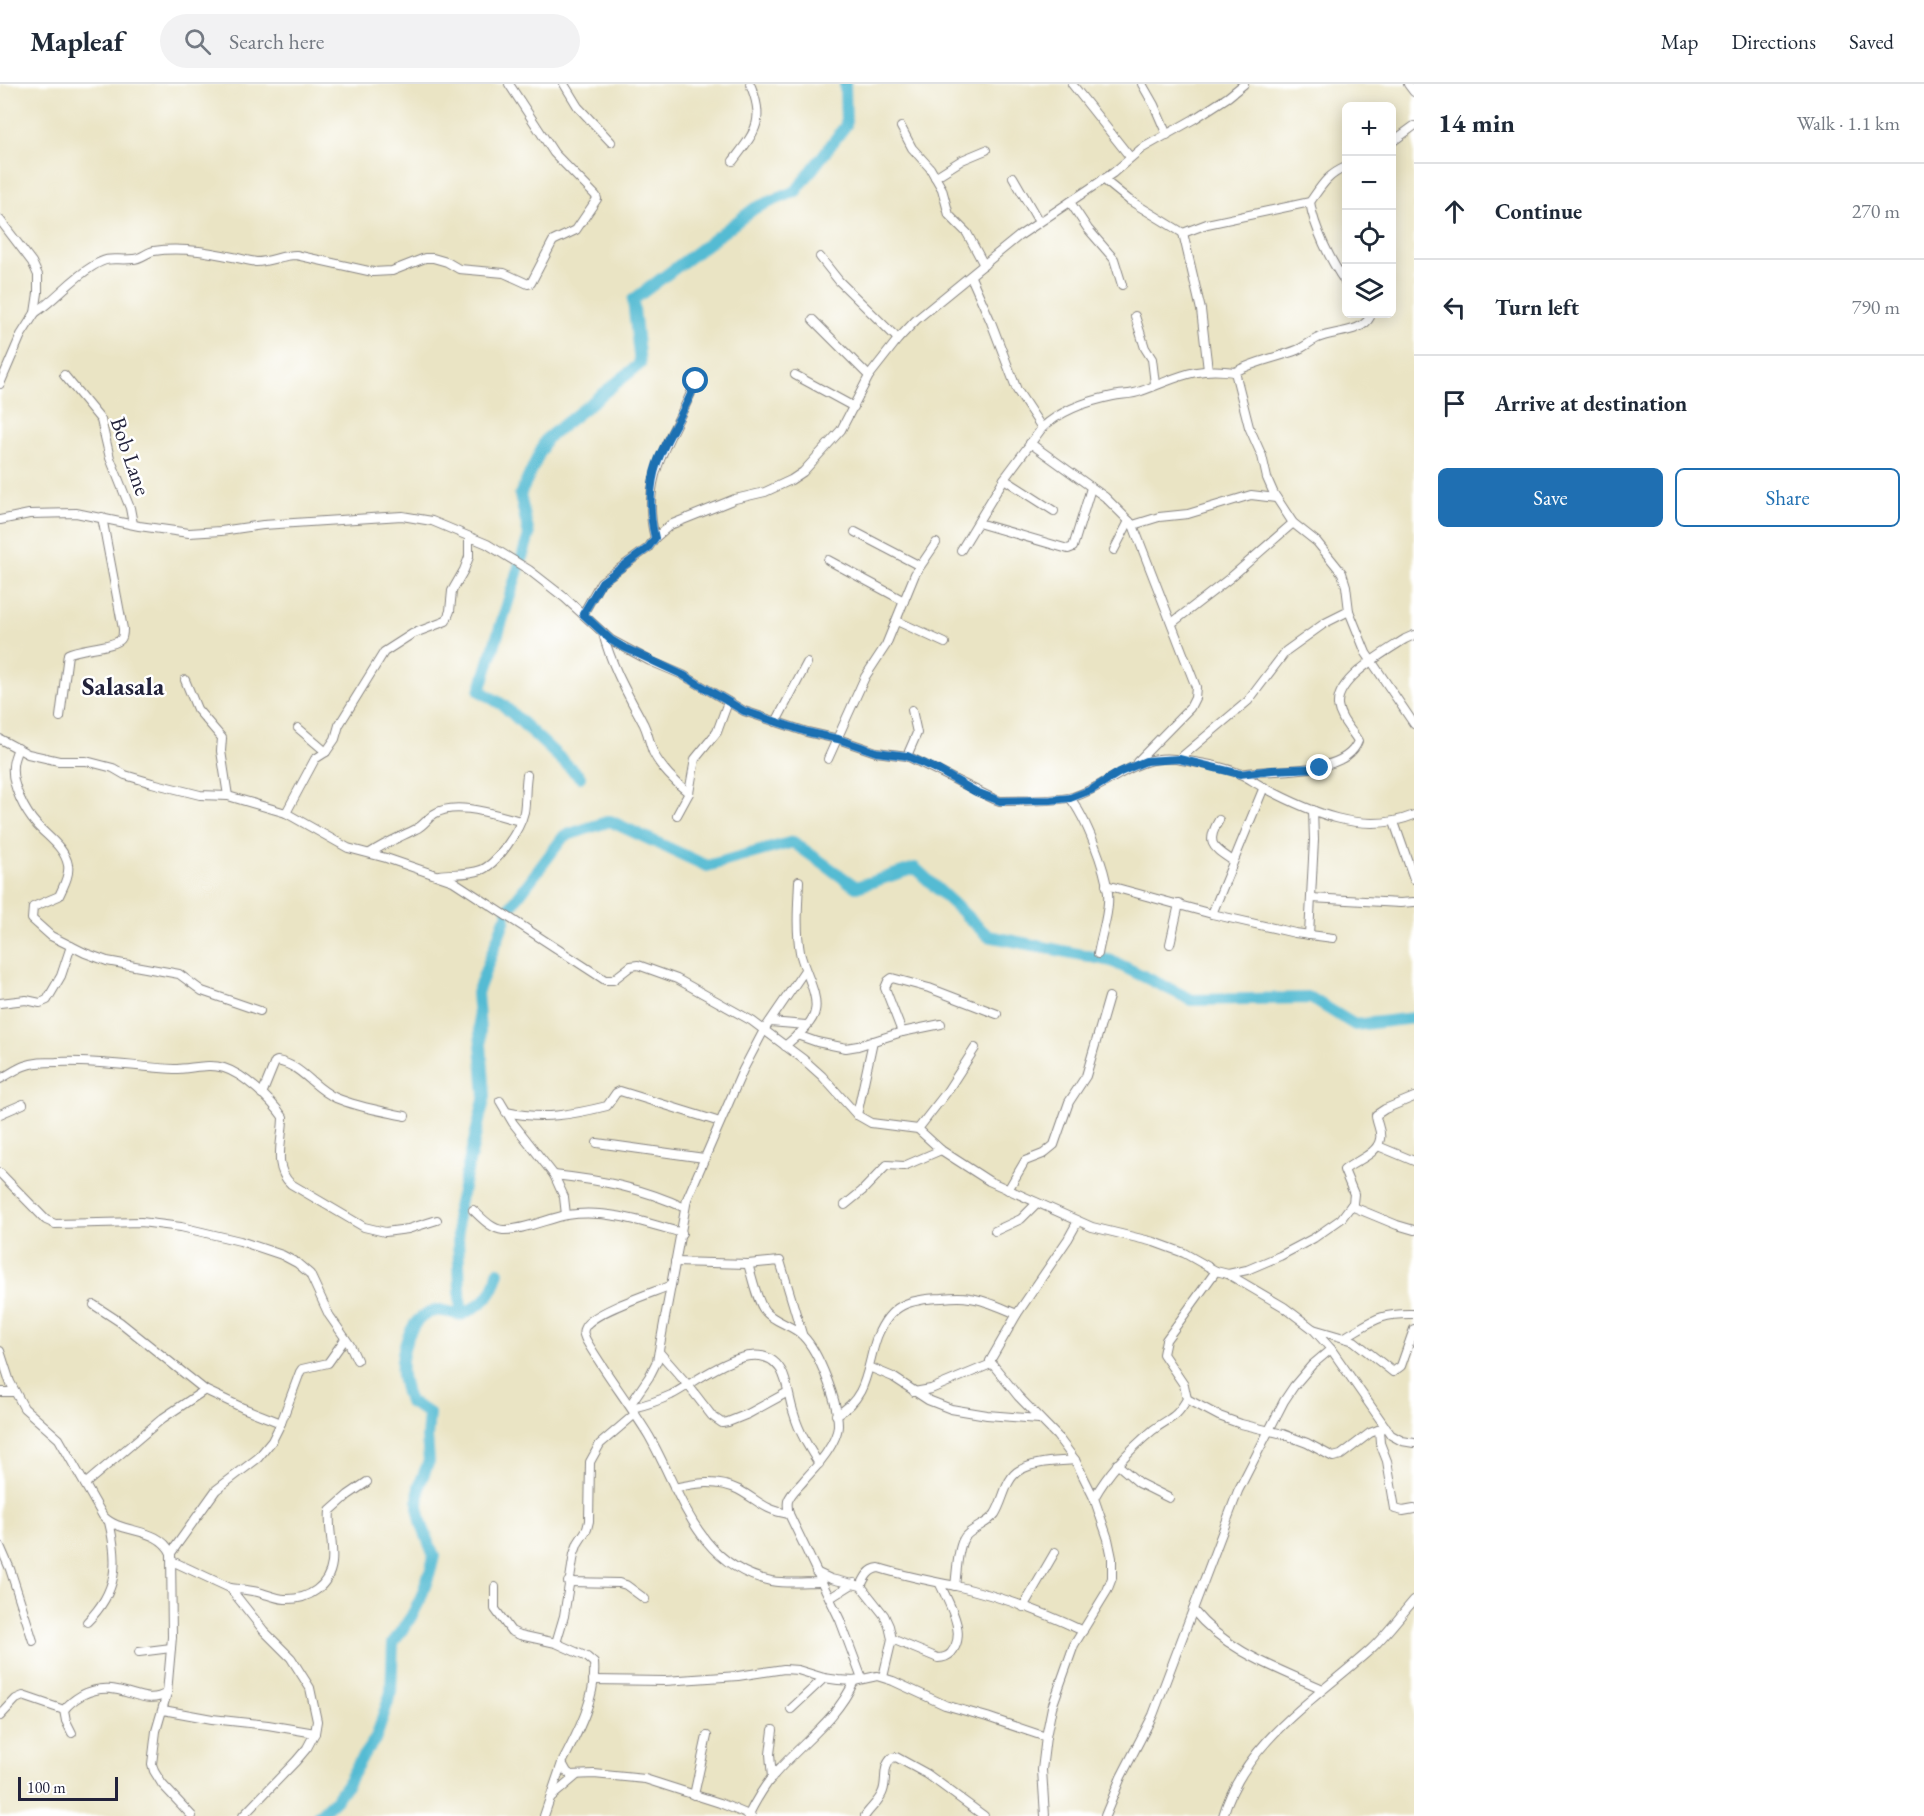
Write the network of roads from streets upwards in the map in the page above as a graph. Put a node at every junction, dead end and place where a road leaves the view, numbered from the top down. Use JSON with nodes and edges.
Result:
{"nodes":[{"id":1,"x":509,"y":84,"type":"edge"},
{"id":2,"x":564,"y":84,"type":"edge"},
{"id":3,"x":750,"y":84,"type":"edge"},
{"id":4,"x":1072,"y":84,"type":"edge"},
{"id":5,"x":1142,"y":84,"type":"edge"},
{"id":6,"x":1244,"y":84,"type":"edge"},
{"id":7,"x":1408,"y":84,"type":"edge"},
{"id":8,"x":1414,"y":92,"type":"edge"},
{"id":9,"x":1414,"y":126,"type":"edge"},
{"id":10,"x":901,"y":128,"type":"dead end"},
{"id":11,"x":1167,"y":135,"type":"junction"},
{"id":12,"x":1396,"y":139,"type":"edge"},
{"id":13,"x":611,"y":142,"type":"dead end"},
{"id":14,"x":986,"y":150,"type":"dead end"},
{"id":15,"x":1130,"y":157,"type":"junction"},
{"id":16,"x":733,"y":161,"type":"dead end"},
{"id":17,"x":1342,"y":169,"type":"edge"},
{"id":18,"x":935,"y":177,"type":"junction"},
{"id":19,"x":1013,"y":177,"type":"dead end"},
{"id":20,"x":1103,"y":179,"type":"junction"},
{"id":21,"x":1070,"y":202,"type":"junction"},
{"id":22,"x":1310,"y":202,"type":"junction"},
{"id":23,"x":0,"y":220,"type":"edge"},
{"id":24,"x":1039,"y":222,"type":"junction"},
{"id":25,"x":1183,"y":233,"type":"junction"},
{"id":26,"x":820,"y":257,"type":"dead end"},
{"id":27,"x":984,"y":265,"type":"junction"},
{"id":28,"x":1342,"y":276,"type":"edge"},
{"id":29,"x":970,"y":277,"type":"junction"},
{"id":30,"x":1122,"y":285,"type":"dead end"},
{"id":31,"x":35,"y":313,"type":"junction"},
{"id":32,"x":1135,"y":316,"type":"dead end"},
{"id":33,"x":1369,"y":318,"type":"edge"},
{"id":34,"x":813,"y":320,"type":"dead end"},
{"id":35,"x":898,"y":339,"type":"junction"},
{"id":36,"x":1208,"y":370,"type":"junction"},
{"id":37,"x":1235,"y":372,"type":"junction"},
{"id":38,"x":64,"y":375,"type":"dead end"},
{"id":39,"x":795,"y":375,"type":"dead end"},
{"id":40,"x":698,"y":376,"type":"dead end"},
{"id":41,"x":869,"y":376,"type":"junction"},
{"id":42,"x":0,"y":384,"type":"edge"},
{"id":43,"x":1155,"y":384,"type":"junction"},
{"id":44,"x":854,"y":407,"type":"junction"},
{"id":45,"x":1042,"y":428,"type":"junction"},
{"id":46,"x":1030,"y":443,"type":"junction"},
{"id":47,"x":1004,"y":479,"type":"junction"},
{"id":48,"x":1091,"y":488,"type":"junction"},
{"id":49,"x":1276,"y":498,"type":"junction"},
{"id":50,"x":1054,"y":512,"type":"dead end"},
{"id":51,"x":102,"y":517,"type":"junction"},
{"id":52,"x":0,"y":520,"type":"edge"},
{"id":53,"x":978,"y":523,"type":"junction"},
{"id":54,"x":1131,"y":523,"type":"junction"},
{"id":55,"x":1293,"y":523,"type":"junction"},
{"id":56,"x":133,"y":524,"type":"junction"},
{"id":57,"x":855,"y":532,"type":"dead end"},
{"id":58,"x":469,"y":537,"type":"junction"},
{"id":59,"x":655,"y":538,"type":"junction"},
{"id":60,"x":936,"y":543,"type":"dead end"},
{"id":61,"x":962,"y":550,"type":"dead end"},
{"id":62,"x":1114,"y":550,"type":"dead end"},
{"id":63,"x":828,"y":560,"type":"dead end"},
{"id":64,"x":920,"y":566,"type":"junction"},
{"id":65,"x":904,"y":601,"type":"junction"},
{"id":66,"x":1349,"y":611,"type":"junction"},
{"id":67,"x":583,"y":614,"type":"junction"},
{"id":68,"x":897,"y":621,"type":"junction"},
{"id":69,"x":1172,"y":623,"type":"junction"},
{"id":70,"x":603,"y":632,"type":"junction"},
{"id":71,"x":1414,"y":635,"type":"edge"},
{"id":72,"x":945,"y":643,"type":"dead end"},
{"id":73,"x":807,"y":663,"type":"dead end"},
{"id":74,"x":1371,"y":663,"type":"junction"},
{"id":75,"x":185,"y":680,"type":"dead end"},
{"id":76,"x":728,"y":702,"type":"junction"},
{"id":77,"x":912,"y":710,"type":"dead end"},
{"id":78,"x":60,"y":717,"type":"dead end"},
{"id":79,"x":776,"y":722,"type":"junction"},
{"id":80,"x":1414,"y":724,"type":"edge"},
{"id":81,"x":298,"y":728,"type":"dead end"},
{"id":82,"x":0,"y":739,"type":"edge"},
{"id":83,"x":838,"y":739,"type":"junction"},
{"id":84,"x":18,"y":748,"type":"junction"},
{"id":85,"x":326,"y":752,"type":"junction"},
{"id":86,"x":907,"y":756,"type":"junction"},
{"id":87,"x":828,"y":759,"type":"dead end"},
{"id":88,"x":1179,"y":759,"type":"junction"},
{"id":89,"x":1134,"y":765,"type":"junction"},
{"id":90,"x":1240,"y":774,"type":"junction"},
{"id":91,"x":527,"y":775,"type":"dead end"},
{"id":92,"x":1264,"y":788,"type":"junction"},
{"id":93,"x":689,"y":793,"type":"junction"},
{"id":94,"x":228,"y":796,"type":"junction"},
{"id":95,"x":1070,"y":798,"type":"junction"},
{"id":96,"x":1313,"y":810,"type":"junction"},
{"id":97,"x":286,"y":813,"type":"junction"},
{"id":98,"x":677,"y":815,"type":"dead end"},
{"id":99,"x":1414,"y":815,"type":"edge"},
{"id":100,"x":1219,"y":820,"type":"dead end"},
{"id":101,"x":520,"y":821,"type":"junction"},
{"id":102,"x":1394,"y":822,"type":"junction"},
{"id":103,"x":370,"y":853,"type":"junction"},
{"id":104,"x":1233,"y":861,"type":"junction"},
{"id":105,"x":438,"y":875,"type":"junction"},
{"id":106,"x":1414,"y":879,"type":"edge"},
{"id":107,"x":799,"y":881,"type":"dead end"},
{"id":108,"x":1106,"y":885,"type":"junction"},
{"id":109,"x":1311,"y":898,"type":"junction"},
{"id":110,"x":1414,"y":902,"type":"edge"},
{"id":111,"x":1179,"y":904,"type":"junction"},
{"id":112,"x":1212,"y":914,"type":"junction"},
{"id":113,"x":1309,"y":935,"type":"junction"},
{"id":114,"x":1333,"y":938,"type":"dead end"},
{"id":115,"x":1170,"y":944,"type":"dead end"},
{"id":116,"x":71,"y":946,"type":"junction"},
{"id":117,"x":1098,"y":954,"type":"dead end"},
{"id":118,"x":805,"y":970,"type":"junction"},
{"id":119,"x":1109,"y":997,"type":"dead end"},
{"id":120,"x":0,"y":1003,"type":"edge"},
{"id":121,"x":260,"y":1011,"type":"dead end"},
{"id":122,"x":997,"y":1014,"type":"dead end"},
{"id":123,"x":770,"y":1022,"type":"junction"},
{"id":124,"x":941,"y":1024,"type":"dead end"},
{"id":125,"x":806,"y":1025,"type":"junction"},
{"id":126,"x":764,"y":1030,"type":"junction"},
{"id":127,"x":902,"y":1032,"type":"junction"},
{"id":128,"x":797,"y":1035,"type":"junction"},
{"id":129,"x":873,"y":1041,"type":"junction"},
{"id":130,"x":785,"y":1046,"type":"junction"},
{"id":131,"x":975,"y":1048,"type":"dead end"},
{"id":132,"x":0,"y":1079,"type":"edge"},
{"id":133,"x":262,"y":1094,"type":"junction"},
{"id":134,"x":1414,"y":1097,"type":"edge"},
{"id":135,"x":500,"y":1101,"type":"dead end"},
{"id":136,"x":23,"y":1104,"type":"dead end"},
{"id":137,"x":506,"y":1112,"type":"junction"},
{"id":138,"x":0,"y":1114,"type":"edge"},
{"id":139,"x":857,"y":1115,"type":"junction"},
{"id":140,"x":405,"y":1116,"type":"dead end"},
{"id":141,"x":720,"y":1122,"type":"junction"},
{"id":142,"x":918,"y":1129,"type":"junction"},
{"id":143,"x":597,"y":1143,"type":"dead end"},
{"id":144,"x":1378,"y":1146,"type":"junction"},
{"id":145,"x":941,"y":1150,"type":"junction"},
{"id":146,"x":704,"y":1158,"type":"junction"},
{"id":147,"x":1414,"y":1161,"type":"edge"},
{"id":148,"x":0,"y":1173,"type":"edge"},
{"id":149,"x":554,"y":1175,"type":"junction"},
{"id":150,"x":1008,"y":1190,"type":"junction"},
{"id":151,"x":1037,"y":1203,"type":"junction"},
{"id":152,"x":845,"y":1205,"type":"dead end"},
{"id":153,"x":1351,"y":1206,"type":"junction"},
{"id":154,"x":685,"y":1208,"type":"junction"},
{"id":155,"x":472,"y":1209,"type":"dead end"},
{"id":156,"x":566,"y":1215,"type":"junction"},
{"id":157,"x":437,"y":1220,"type":"dead end"},
{"id":158,"x":1078,"y":1221,"type":"junction"},
{"id":159,"x":1414,"y":1230,"type":"edge"},
{"id":160,"x":995,"y":1231,"type":"dead end"},
{"id":161,"x":682,"y":1233,"type":"junction"},
{"id":162,"x":675,"y":1262,"type":"junction"},
{"id":163,"x":748,"y":1264,"type":"junction"},
{"id":164,"x":1215,"y":1271,"type":"junction"},
{"id":165,"x":1228,"y":1274,"type":"junction"},
{"id":166,"x":669,"y":1286,"type":"junction"},
{"id":167,"x":94,"y":1305,"type":"dead end"},
{"id":168,"x":1017,"y":1314,"type":"junction"},
{"id":169,"x":1414,"y":1314,"type":"edge"},
{"id":170,"x":1313,"y":1329,"type":"junction"},
{"id":171,"x":1414,"y":1329,"type":"edge"},
{"id":172,"x":802,"y":1334,"type":"junction"},
{"id":173,"x":1345,"y":1337,"type":"junction"},
{"id":174,"x":345,"y":1339,"type":"junction"},
{"id":175,"x":1331,"y":1349,"type":"junction"},
{"id":176,"x":0,"y":1351,"type":"edge"},
{"id":177,"x":659,"y":1352,"type":"junction"},
{"id":178,"x":357,"y":1360,"type":"dead end"},
{"id":179,"x":991,"y":1364,"type":"junction"},
{"id":180,"x":869,"y":1367,"type":"junction"},
{"id":181,"x":688,"y":1385,"type":"junction"},
{"id":182,"x":205,"y":1390,"type":"junction"},
{"id":183,"x":0,"y":1392,"type":"edge"},
{"id":184,"x":15,"y":1392,"type":"junction"},
{"id":185,"x":788,"y":1392,"type":"junction"},
{"id":186,"x":914,"y":1392,"type":"junction"},
{"id":187,"x":1187,"y":1399,"type":"junction"},
{"id":188,"x":632,"y":1409,"type":"junction"},
{"id":189,"x":836,"y":1415,"type":"junction"},
{"id":190,"x":1039,"y":1419,"type":"junction"},
{"id":191,"x":281,"y":1423,"type":"junction"},
{"id":192,"x":1382,"y":1428,"type":"junction"},
{"id":193,"x":1268,"y":1431,"type":"junction"},
{"id":194,"x":1414,"y":1443,"type":"edge"},
{"id":195,"x":1075,"y":1460,"type":"junction"},
{"id":196,"x":819,"y":1464,"type":"junction"},
{"id":197,"x":1117,"y":1464,"type":"junction"},
{"id":198,"x":367,"y":1482,"type":"dead end"},
{"id":199,"x":85,"y":1484,"type":"junction"},
{"id":200,"x":674,"y":1488,"type":"junction"},
{"id":201,"x":1094,"y":1498,"type":"junction"},
{"id":202,"x":1169,"y":1498,"type":"dead end"},
{"id":203,"x":1414,"y":1509,"type":"edge"},
{"id":204,"x":789,"y":1514,"type":"junction"},
{"id":205,"x":109,"y":1522,"type":"junction"},
{"id":206,"x":0,"y":1546,"type":"edge"},
{"id":207,"x":1055,"y":1552,"type":"dead end"},
{"id":208,"x":171,"y":1557,"type":"junction"},
{"id":209,"x":816,"y":1572,"type":"junction"},
{"id":210,"x":568,"y":1582,"type":"junction"},
{"id":211,"x":821,"y":1582,"type":"junction"},
{"id":212,"x":940,"y":1584,"type":"junction"},
{"id":213,"x":857,"y":1585,"type":"junction"},
{"id":214,"x":956,"y":1586,"type":"junction"},
{"id":215,"x":495,"y":1587,"type":"dead end"},
{"id":216,"x":230,"y":1588,"type":"junction"},
{"id":217,"x":830,"y":1598,"type":"junction"},
{"id":218,"x":645,"y":1599,"type":"dead end"},
{"id":219,"x":1414,"y":1600,"type":"edge"},
{"id":220,"x":1023,"y":1607,"type":"junction"},
{"id":221,"x":1193,"y":1610,"type":"junction"},
{"id":222,"x":87,"y":1622,"type":"dead end"},
{"id":223,"x":1083,"y":1631,"type":"junction"},
{"id":224,"x":892,"y":1639,"type":"junction"},
{"id":225,"x":33,"y":1641,"type":"dead end"},
{"id":226,"x":556,"y":1642,"type":"junction"},
{"id":227,"x":171,"y":1648,"type":"junction"},
{"id":228,"x":139,"y":1652,"type":"dead end"},
{"id":229,"x":883,"y":1677,"type":"junction"},
{"id":230,"x":825,"y":1678,"type":"junction"},
{"id":231,"x":593,"y":1680,"type":"junction"},
{"id":232,"x":858,"y":1680,"type":"junction"},
{"id":233,"x":1323,"y":1689,"type":"junction"},
{"id":234,"x":167,"y":1693,"type":"junction"},
{"id":235,"x":791,"y":1709,"type":"dead end"},
{"id":236,"x":64,"y":1710,"type":"junction"},
{"id":237,"x":163,"y":1710,"type":"junction"},
{"id":238,"x":0,"y":1716,"type":"edge"},
{"id":239,"x":773,"y":1730,"type":"dead end"},
{"id":240,"x":72,"y":1733,"type":"dead end"},
{"id":241,"x":315,"y":1733,"type":"junction"},
{"id":242,"x":707,"y":1736,"type":"dead end"},
{"id":243,"x":1046,"y":1737,"type":"junction"},
{"id":244,"x":562,"y":1763,"type":"junction"},
{"id":245,"x":576,"y":1776,"type":"junction"},
{"id":246,"x":772,"y":1778,"type":"junction"},
{"id":247,"x":694,"y":1795,"type":"junction"},
{"id":248,"x":548,"y":1800,"type":"junction"},
{"id":249,"x":192,"y":1816,"type":"edge"},
{"id":250,"x":243,"y":1816,"type":"edge"},
{"id":251,"x":544,"y":1816,"type":"edge"},
{"id":252,"x":749,"y":1816,"type":"edge"},
{"id":253,"x":865,"y":1816,"type":"edge"},
{"id":254,"x":984,"y":1816,"type":"edge"},
{"id":255,"x":1045,"y":1816,"type":"edge"},
{"id":256,"x":1105,"y":1816,"type":"edge"},
{"id":257,"x":1223,"y":1816,"type":"edge"}],
"edges":[{"from":1,"to":31,"type":"street"},
{"from":2,"to":13,"type":"street"},
{"from":3,"to":16,"type":"street"},
{"from":4,"to":15,"type":"street"},
{"from":5,"to":11,"type":"street"},
{"from":6,"to":11,"type":"street"},
{"from":7,"to":8,"type":"street"},
{"from":9,"to":12,"type":"street"},
{"from":10,"to":18,"type":"street"},
{"from":11,"to":15,"type":"street"},
{"from":14,"to":18,"type":"street"},
{"from":15,"to":20,"type":"street"},
{"from":17,"to":22,"type":"street"},
{"from":18,"to":27,"type":"street"},
{"from":19,"to":24,"type":"street"},
{"from":20,"to":21,"type":"street"},
{"from":20,"to":25,"type":"street"},
{"from":21,"to":24,"type":"street"},
{"from":21,"to":30,"type":"street"},
{"from":22,"to":25,"type":"street"},
{"from":22,"to":28,"type":"street"},
{"from":23,"to":31,"type":"street"},
{"from":24,"to":27,"type":"street"},
{"from":25,"to":36,"type":"street"},
{"from":26,"to":35,"type":"street"},
{"from":27,"to":29,"type":"street"},
{"from":29,"to":35,"type":"street"},
{"from":29,"to":45,"type":"street"},
{"from":31,"to":42,"type":"street"},
{"from":32,"to":43,"type":"street"},
{"from":33,"to":37,"type":"street"},
{"from":34,"to":41,"type":"street"},
{"from":35,"to":41,"type":"street"},
{"from":36,"to":37,"type":"street"},
{"from":36,"to":43,"type":"street"},
{"from":37,"to":49,"type":"street"},
{"from":38,"to":56,"type":"street","name":"Bob Lane"},
{"from":39,"to":44,"type":"street"},
{"from":40,"to":59,"type":"street"},
{"from":41,"to":44,"type":"street"},
{"from":43,"to":45,"type":"street"},
{"from":44,"to":59,"type":"street"},
{"from":45,"to":46,"type":"street"},
{"from":46,"to":47,"type":"street"},
{"from":46,"to":48,"type":"street"},
{"from":47,"to":50,"type":"street"},
{"from":47,"to":53,"type":"street"},
{"from":48,"to":53,"type":"street"},
{"from":48,"to":54,"type":"street"},
{"from":49,"to":54,"type":"street"},
{"from":49,"to":55,"type":"street"},
{"from":51,"to":52,"type":"street"},
{"from":51,"to":56,"type":"street"},
{"from":51,"to":78,"type":"street"},
{"from":53,"to":61,"type":"street"},
{"from":54,"to":62,"type":"street"},
{"from":54,"to":69,"type":"street"},
{"from":55,"to":66,"type":"street"},
{"from":55,"to":69,"type":"street"},
{"from":56,"to":58,"type":"street"},
{"from":57,"to":64,"type":"street"},
{"from":58,"to":67,"type":"street"},
{"from":58,"to":85,"type":"street"},
{"from":59,"to":67,"type":"street"},
{"from":60,"to":64,"type":"street"},
{"from":63,"to":65,"type":"street"},
{"from":64,"to":65,"type":"street"},
{"from":65,"to":68,"type":"street"},
{"from":66,"to":74,"type":"street"},
{"from":66,"to":88,"type":"street"},
{"from":67,"to":70,"type":"street"},
{"from":68,"to":72,"type":"street"},
{"from":68,"to":83,"type":"street"},
{"from":69,"to":89,"type":"street"},
{"from":70,"to":76,"type":"street"},
{"from":70,"to":93,"type":"street"},
{"from":71,"to":74,"type":"street"},
{"from":73,"to":79,"type":"street"},
{"from":74,"to":80,"type":"street"},
{"from":74,"to":90,"type":"street"},
{"from":75,"to":94,"type":"street"},
{"from":76,"to":79,"type":"street"},
{"from":76,"to":93,"type":"street"},
{"from":77,"to":86,"type":"street"},
{"from":79,"to":83,"type":"street"},
{"from":81,"to":85,"type":"street"},
{"from":82,"to":84,"type":"street"},
{"from":83,"to":86,"type":"street"},
{"from":83,"to":87,"type":"street"},
{"from":84,"to":94,"type":"street"},
{"from":84,"to":116,"type":"street"},
{"from":85,"to":97,"type":"street"},
{"from":86,"to":95,"type":"street"},
{"from":88,"to":89,"type":"street"},
{"from":88,"to":90,"type":"street"},
{"from":89,"to":95,"type":"street"},
{"from":90,"to":92,"type":"street"},
{"from":91,"to":101,"type":"street"},
{"from":92,"to":96,"type":"street"},
{"from":92,"to":104,"type":"street"},
{"from":93,"to":98,"type":"street"},
{"from":94,"to":97,"type":"street"},
{"from":95,"to":108,"type":"street"},
{"from":96,"to":102,"type":"street"},
{"from":96,"to":109,"type":"street"},
{"from":97,"to":103,"type":"street"},
{"from":99,"to":102,"type":"street"},
{"from":100,"to":104,"type":"street"},
{"from":101,"to":103,"type":"street"},
{"from":101,"to":105,"type":"street"},
{"from":102,"to":106,"type":"street"},
{"from":103,"to":105,"type":"street"},
{"from":104,"to":112,"type":"street"},
{"from":105,"to":126,"type":"street"},
{"from":107,"to":118,"type":"street"},
{"from":108,"to":111,"type":"street"},
{"from":108,"to":117,"type":"street"},
{"from":109,"to":110,"type":"street"},
{"from":109,"to":113,"type":"street"},
{"from":111,"to":112,"type":"street"},
{"from":111,"to":115,"type":"street"},
{"from":112,"to":113,"type":"street"},
{"from":113,"to":114,"type":"street"},
{"from":116,"to":120,"type":"street"},
{"from":116,"to":121,"type":"street"},
{"from":118,"to":123,"type":"street"},
{"from":118,"to":125,"type":"street"},
{"from":119,"to":150,"type":"street"},
{"from":122,"to":127,"type":"street"},
{"from":123,"to":125,"type":"street"},
{"from":123,"to":126,"type":"street"},
{"from":124,"to":127,"type":"street"},
{"from":125,"to":128,"type":"street"},
{"from":126,"to":130,"type":"street"},
{"from":126,"to":141,"type":"street"},
{"from":127,"to":129,"type":"street"},
{"from":128,"to":129,"type":"street"},
{"from":128,"to":130,"type":"street"},
{"from":129,"to":139,"type":"street"},
{"from":130,"to":139,"type":"street"},
{"from":131,"to":142,"type":"street"},
{"from":132,"to":133,"type":"street"},
{"from":133,"to":140,"type":"street"},
{"from":133,"to":157,"type":"street"},
{"from":134,"to":144,"type":"street"},
{"from":135,"to":137,"type":"street"},
{"from":136,"to":138,"type":"street"},
{"from":137,"to":141,"type":"street"},
{"from":137,"to":149,"type":"street"},
{"from":139,"to":142,"type":"street"},
{"from":141,"to":146,"type":"street"},
{"from":142,"to":145,"type":"street"},
{"from":143,"to":146,"type":"street"},
{"from":144,"to":147,"type":"street"},
{"from":144,"to":153,"type":"street"},
{"from":145,"to":150,"type":"street"},
{"from":145,"to":152,"type":"street"},
{"from":146,"to":154,"type":"street"},
{"from":148,"to":174,"type":"street"},
{"from":149,"to":154,"type":"street"},
{"from":149,"to":156,"type":"street"},
{"from":150,"to":151,"type":"street"},
{"from":151,"to":158,"type":"street"},
{"from":151,"to":160,"type":"street"},
{"from":153,"to":159,"type":"street"},
{"from":153,"to":165,"type":"street"},
{"from":154,"to":161,"type":"street"},
{"from":155,"to":156,"type":"street"},
{"from":156,"to":161,"type":"street"},
{"from":158,"to":164,"type":"street"},
{"from":158,"to":168,"type":"street"},
{"from":161,"to":162,"type":"street"},
{"from":162,"to":163,"type":"street"},
{"from":162,"to":166,"type":"street"},
{"from":163,"to":172,"type":"street"},
{"from":163,"to":172,"type":"street"},
{"from":164,"to":165,"type":"street"},
{"from":164,"to":187,"type":"street"},
{"from":165,"to":170,"type":"street"},
{"from":166,"to":177,"type":"street"},
{"from":166,"to":188,"type":"street"},
{"from":167,"to":182,"type":"street"},
{"from":168,"to":179,"type":"street"},
{"from":168,"to":180,"type":"street"},
{"from":169,"to":173,"type":"street"},
{"from":170,"to":173,"type":"street"},
{"from":170,"to":175,"type":"street"},
{"from":171,"to":173,"type":"street"},
{"from":172,"to":189,"type":"street"},
{"from":174,"to":178,"type":"street"},
{"from":174,"to":191,"type":"street"},
{"from":175,"to":192,"type":"street"},
{"from":175,"to":193,"type":"street"},
{"from":176,"to":184,"type":"street"},
{"from":177,"to":181,"type":"street"},
{"from":177,"to":188,"type":"street"},
{"from":179,"to":186,"type":"street"},
{"from":179,"to":190,"type":"street"},
{"from":180,"to":186,"type":"street"},
{"from":180,"to":189,"type":"street"},
{"from":181,"to":185,"type":"street"},
{"from":181,"to":185,"type":"street"},
{"from":181,"to":188,"type":"street"},
{"from":182,"to":191,"type":"street"},
{"from":182,"to":199,"type":"street"},
{"from":183,"to":184,"type":"street"},
{"from":184,"to":199,"type":"street"},
{"from":185,"to":196,"type":"street"},
{"from":186,"to":190,"type":"street"},
{"from":187,"to":193,"type":"street"},
{"from":187,"to":197,"type":"street"},
{"from":188,"to":200,"type":"street"},
{"from":188,"to":210,"type":"street"},
{"from":189,"to":196,"type":"street"},
{"from":190,"to":195,"type":"street"},
{"from":191,"to":208,"type":"street"},
{"from":192,"to":193,"type":"street"},
{"from":192,"to":194,"type":"street"},
{"from":192,"to":203,"type":"street"},
{"from":193,"to":221,"type":"street"},
{"from":195,"to":201,"type":"street"},
{"from":195,"to":214,"type":"street"},
{"from":196,"to":204,"type":"street"},
{"from":197,"to":201,"type":"street"},
{"from":197,"to":202,"type":"street"},
{"from":198,"to":216,"type":"street"},
{"from":199,"to":205,"type":"street"},
{"from":200,"to":204,"type":"street"},
{"from":200,"to":211,"type":"street"},
{"from":201,"to":223,"type":"street"},
{"from":204,"to":209,"type":"street"},
{"from":205,"to":208,"type":"street"},
{"from":205,"to":222,"type":"street"},
{"from":206,"to":225,"type":"street"},
{"from":207,"to":220,"type":"street"},
{"from":208,"to":216,"type":"street"},
{"from":208,"to":227,"type":"street"},
{"from":209,"to":211,"type":"street"},
{"from":209,"to":213,"type":"street"},
{"from":210,"to":218,"type":"street"},
{"from":210,"to":226,"type":"street"},
{"from":211,"to":217,"type":"street"},
{"from":212,"to":213,"type":"street"},
{"from":212,"to":214,"type":"street"},
{"from":212,"to":224,"type":"street"},
{"from":213,"to":217,"type":"street"},
{"from":213,"to":224,"type":"street"},
{"from":214,"to":220,"type":"street"},
{"from":215,"to":226,"type":"street"},
{"from":216,"to":241,"type":"street"},
{"from":217,"to":232,"type":"street"},
{"from":219,"to":233,"type":"street"},
{"from":220,"to":223,"type":"street"},
{"from":221,"to":233,"type":"street"},
{"from":221,"to":256,"type":"street"},
{"from":223,"to":243,"type":"street"},
{"from":224,"to":229,"type":"street"},
{"from":226,"to":231,"type":"street"},
{"from":227,"to":228,"type":"street"},
{"from":227,"to":234,"type":"street"},
{"from":229,"to":232,"type":"street"},
{"from":229,"to":243,"type":"street"},
{"from":230,"to":231,"type":"street"},
{"from":230,"to":232,"type":"street"},
{"from":230,"to":235,"type":"street"},
{"from":231,"to":244,"type":"street"},
{"from":232,"to":246,"type":"street"},
{"from":233,"to":257,"type":"street"},
{"from":234,"to":236,"type":"street"},
{"from":234,"to":237,"type":"street"},
{"from":236,"to":238,"type":"street"},
{"from":236,"to":240,"type":"street"},
{"from":237,"to":241,"type":"street"},
{"from":237,"to":249,"type":"street"},
{"from":239,"to":246,"type":"street"},
{"from":241,"to":250,"type":"street"},
{"from":242,"to":247,"type":"street"},
{"from":243,"to":255,"type":"street"},
{"from":244,"to":245,"type":"street"},
{"from":244,"to":248,"type":"street"},
{"from":245,"to":247,"type":"street"},
{"from":245,"to":248,"type":"street"},
{"from":246,"to":252,"type":"street"},
{"from":247,"to":252,"type":"street"},
{"from":248,"to":251,"type":"street"},
{"from":253,"to":254,"type":"street"}]}
